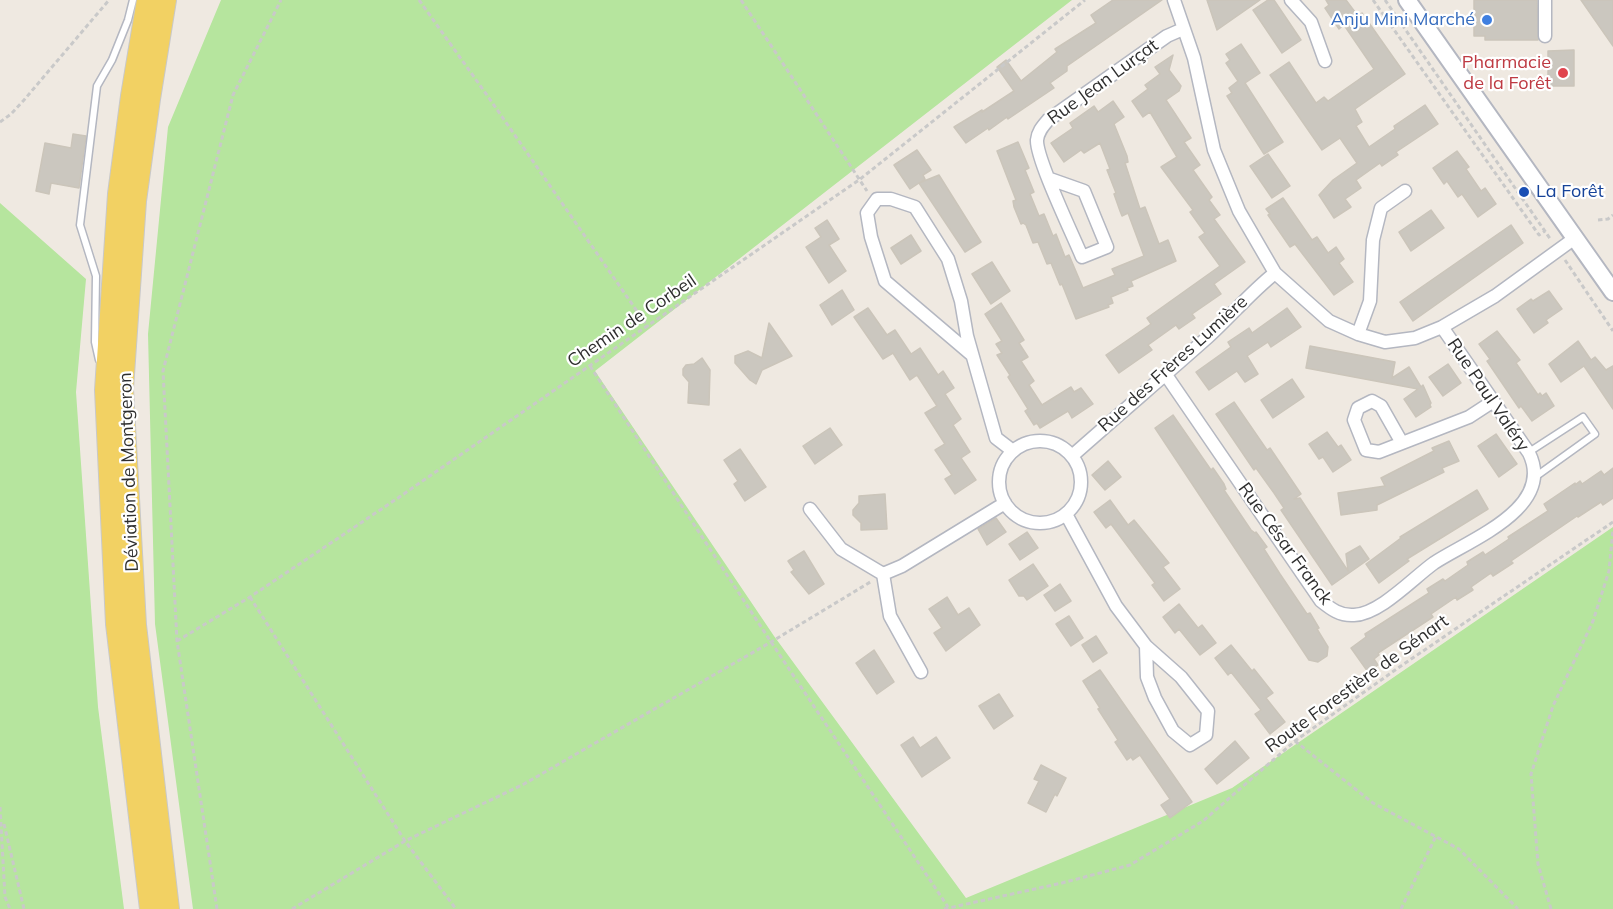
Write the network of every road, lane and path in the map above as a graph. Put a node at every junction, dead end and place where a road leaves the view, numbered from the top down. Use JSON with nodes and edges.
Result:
{"nodes":[{"id":1,"x":109,"y":0,"type":"edge"},
{"id":2,"x":133,"y":0,"type":"edge"},
{"id":3,"x":147,"y":0,"type":"edge"},
{"id":4,"x":166,"y":0,"type":"edge"},
{"id":5,"x":281,"y":0,"type":"edge"},
{"id":6,"x":419,"y":0,"type":"edge"},
{"id":7,"x":741,"y":0,"type":"edge"},
{"id":8,"x":1085,"y":0,"type":"edge"},
{"id":9,"x":1174,"y":0,"type":"edge"},
{"id":10,"x":1291,"y":0,"type":"edge"},
{"id":11,"x":1373,"y":0,"type":"edge"},
{"id":12,"x":1385,"y":0,"type":"edge"},
{"id":13,"x":1407,"y":0,"type":"edge"},
{"id":14,"x":1545,"y":0,"type":"edge"},
{"id":15,"x":1183,"y":29,"type":"junction"},
{"id":16,"x":1545,"y":36,"type":"dead end"},
{"id":17,"x":1325,"y":62,"type":"dead end"},
{"id":18,"x":0,"y":122,"type":"edge"},
{"id":19,"x":1050,"y":179,"type":"junction"},
{"id":20,"x":860,"y":180,"type":"junction"},
{"id":21,"x":1405,"y":191,"type":"dead end"},
{"id":22,"x":875,"y":202,"type":"junction"},
{"id":23,"x":1613,"y":215,"type":"edge"},
{"id":24,"x":1598,"y":220,"type":"dead end"},
{"id":25,"x":1545,"y":231,"type":"junction"},
{"id":26,"x":1566,"y":245,"type":"junction"},
{"id":27,"x":1275,"y":273,"type":"junction"},
{"id":28,"x":1613,"y":292,"type":"edge"},
{"id":29,"x":648,"y":327,"type":"junction"},
{"id":30,"x":1442,"y":327,"type":"junction"},
{"id":31,"x":1613,"y":331,"type":"edge"},
{"id":32,"x":1358,"y":334,"type":"junction"},
{"id":33,"x":972,"y":355,"type":"junction"},
{"id":34,"x":590,"y":366,"type":"junction"},
{"id":35,"x":1166,"y":375,"type":"junction"},
{"id":36,"x":105,"y":390,"type":"junction"},
{"id":37,"x":1492,"y":402,"type":"junction"},
{"id":38,"x":1402,"y":443,"type":"junction"},
{"id":39,"x":1013,"y":451,"type":"junction"},
{"id":40,"x":1529,"y":453,"type":"junction"},
{"id":41,"x":1072,"y":456,"type":"junction"},
{"id":42,"x":1534,"y":477,"type":"junction"},
{"id":43,"x":1005,"y":503,"type":"junction"},
{"id":44,"x":810,"y":509,"type":"dead end"},
{"id":45,"x":1066,"y":514,"type":"junction"},
{"id":46,"x":1613,"y":522,"type":"edge"},
{"id":47,"x":1613,"y":529,"type":"edge"},
{"id":48,"x":884,"y":574,"type":"junction"},
{"id":49,"x":250,"y":597,"type":"junction"},
{"id":50,"x":177,"y":640,"type":"junction"},
{"id":51,"x":771,"y":642,"type":"junction"},
{"id":52,"x":1146,"y":646,"type":"junction"},
{"id":53,"x":921,"y":672,"type":"dead end"},
{"id":54,"x":1295,"y":741,"type":"junction"},
{"id":55,"x":1,"y":811,"type":"edge"},
{"id":56,"x":1436,"y":836,"type":"junction"},
{"id":57,"x":405,"y":841,"type":"junction"},
{"id":58,"x":946,"y":908,"type":"edge"},
{"id":59,"x":10,"y":909,"type":"edge"},
{"id":60,"x":24,"y":909,"type":"edge"},
{"id":61,"x":150,"y":909,"type":"edge"},
{"id":62,"x":169,"y":909,"type":"edge"},
{"id":63,"x":217,"y":909,"type":"edge"},
{"id":64,"x":292,"y":909,"type":"edge"},
{"id":65,"x":456,"y":909,"type":"edge"},
{"id":66,"x":1401,"y":909,"type":"edge"},
{"id":67,"x":1518,"y":909,"type":"edge"},
{"id":68,"x":1551,"y":909,"type":"edge"}],
"edges":[{"from":1,"to":18,"type":"path"},
{"from":2,"to":36,"type":"lane"},
{"from":3,"to":36,"type":"main road","name":"Déviation de Montgeron"},
{"from":4,"to":62,"type":"main road","name":"Déviation de Montgeron"},
{"from":5,"to":50,"type":"path"},
{"from":6,"to":29,"type":"path"},
{"from":7,"to":20,"type":"path"},
{"from":8,"to":20,"type":"path","name":"Chemin de Corbeil"},
{"from":9,"to":15,"type":"street"},
{"from":10,"to":17,"type":"street"},
{"from":11,"to":25,"type":"path"},
{"from":12,"to":25,"type":"path"},
{"from":13,"to":26,"type":"main road"},
{"from":14,"to":16,"type":"street"},
{"from":15,"to":19,"type":"street","name":"Rue Jean Lurçat"},
{"from":15,"to":27,"type":"street"},
{"from":19,"to":19,"type":"street","name":"Rue Jean Lurçat"},
{"from":20,"to":22,"type":"path"},
{"from":20,"to":29,"type":"path","name":"Chemin de Corbeil"},
{"from":21,"to":32,"type":"street"},
{"from":22,"to":33,"type":"street"},
{"from":22,"to":33,"type":"street"},
{"from":23,"to":24,"type":"path"},
{"from":25,"to":26,"type":"path"},
{"from":25,"to":26,"type":"path"},
{"from":26,"to":28,"type":"main road"},
{"from":26,"to":30,"type":"street"},
{"from":26,"to":31,"type":"path"},
{"from":27,"to":32,"type":"street"},
{"from":27,"to":35,"type":"street","name":"Rue des Frères Lumière"},
{"from":29,"to":34,"type":"path","name":"Chemin de Corbeil"},
{"from":30,"to":32,"type":"street"},
{"from":30,"to":37,"type":"street","name":"Rue Paul Valéry"},
{"from":33,"to":39,"type":"street"},
{"from":34,"to":49,"type":"path","name":"Chemin de Corbeil"},
{"from":34,"to":51,"type":"path"},
{"from":35,"to":41,"type":"street","name":"Rue des Frères Lumière"},
{"from":35,"to":42,"type":"street","name":"Rue César Franck"},
{"from":36,"to":61,"type":"main road","name":"Déviation de Montgeron"},
{"from":37,"to":38,"type":"street"},
{"from":37,"to":40,"type":"street","name":"Rue Paul Valéry"},
{"from":38,"to":38,"type":"street"},
{"from":39,"to":41,"type":"street"},
{"from":39,"to":43,"type":"street"},
{"from":40,"to":42,"type":"street","name":"Rue Paul Valéry"},
{"from":40,"to":42,"type":"lane"},
{"from":41,"to":45,"type":"street"},
{"from":43,"to":45,"type":"street"},
{"from":43,"to":48,"type":"street"},
{"from":44,"to":48,"type":"street"},
{"from":45,"to":52,"type":"street"},
{"from":46,"to":54,"type":"path","name":"Route Forestière de Sénart"},
{"from":47,"to":68,"type":"path"},
{"from":48,"to":51,"type":"path"},
{"from":48,"to":53,"type":"street"},
{"from":49,"to":50,"type":"path","name":"Chemin de Corbeil"},
{"from":49,"to":57,"type":"path"},
{"from":50,"to":63,"type":"path"},
{"from":51,"to":57,"type":"path"},
{"from":51,"to":58,"type":"path"},
{"from":52,"to":52,"type":"street"},
{"from":54,"to":56,"type":"path"},
{"from":54,"to":58,"type":"path","name":"Route Forestière de Sénart"},
{"from":55,"to":59,"type":"path"},
{"from":55,"to":60,"type":"path"},
{"from":56,"to":66,"type":"path"},
{"from":56,"to":67,"type":"path"},
{"from":57,"to":64,"type":"path"},
{"from":57,"to":65,"type":"path"}]}
